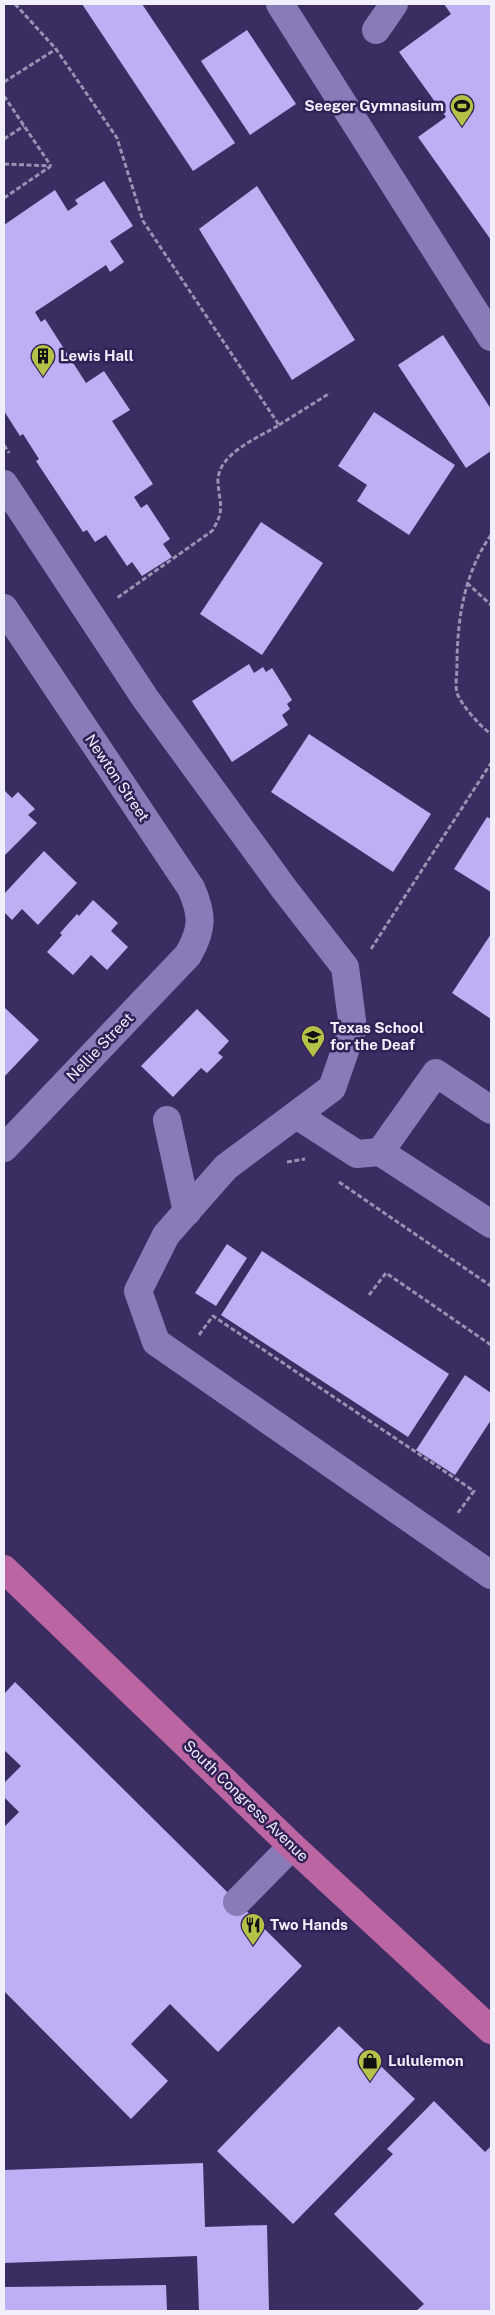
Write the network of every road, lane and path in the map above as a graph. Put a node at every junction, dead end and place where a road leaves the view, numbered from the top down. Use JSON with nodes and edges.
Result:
{"nodes":[{"id":1,"x":15,"y":4,"type":"edge"},
{"id":2,"x":280,"y":4,"type":"edge"},
{"id":3,"x":394,"y":4,"type":"edge"},
{"id":4,"x":376,"y":30,"type":"dead end"},
{"id":5,"x":56,"y":49,"type":"junction"},
{"id":6,"x":4,"y":82,"type":"edge"},
{"id":7,"x":4,"y":96,"type":"edge"},
{"id":8,"x":24,"y":126,"type":"junction"},
{"id":9,"x":4,"y":139,"type":"edge"},
{"id":10,"x":4,"y":164,"type":"edge"},
{"id":11,"x":51,"y":166,"type":"junction"},
{"id":12,"x":4,"y":198,"type":"edge"},
{"id":13,"x":491,"y":337,"type":"edge"},
{"id":14,"x":330,"y":393,"type":"dead end"},
{"id":15,"x":279,"y":426,"type":"junction"},
{"id":16,"x":4,"y":484,"type":"edge"},
{"id":17,"x":491,"y":535,"type":"edge"},
{"id":18,"x":467,"y":583,"type":"junction"},
{"id":19,"x":110,"y":603,"type":"dead end"},
{"id":20,"x":491,"y":605,"type":"edge"},
{"id":21,"x":4,"y":608,"type":"edge"},
{"id":22,"x":491,"y":734,"type":"edge"},
{"id":23,"x":491,"y":763,"type":"edge"},
{"id":24,"x":370,"y":950,"type":"dead end"},
{"id":25,"x":188,"y":955,"type":"joint"},
{"id":26,"x":491,"y":1110,"type":"edge"},
{"id":27,"x":298,"y":1116,"type":"junction"},
{"id":28,"x":167,"y":1120,"type":"dead end"},
{"id":29,"x":7,"y":1139,"type":"edge"},
{"id":30,"x":380,"y":1152,"type":"junction"},
{"id":31,"x":306,"y":1159,"type":"dead end"},
{"id":32,"x":279,"y":1163,"type":"dead end"},
{"id":33,"x":338,"y":1181,"type":"dead end"},
{"id":34,"x":187,"y":1212,"type":"junction"},
{"id":35,"x":491,"y":1224,"type":"edge"},
{"id":36,"x":491,"y":1286,"type":"edge"},
{"id":37,"x":369,"y":1295,"type":"dead end"},
{"id":38,"x":190,"y":1332,"type":"dead end"},
{"id":39,"x":491,"y":1345,"type":"edge"},
{"id":40,"x":462,"y":1520,"type":"dead end"},
{"id":41,"x":4,"y":1569,"type":"edge"},
{"id":42,"x":491,"y":1575,"type":"edge"},
{"id":43,"x":292,"y":1846,"type":"junction"},
{"id":44,"x":237,"y":1902,"type":"dead end"},
{"id":45,"x":491,"y":2030,"type":"edge"}],
"edges":[{"from":1,"to":5,"type":"path"},
{"from":2,"to":13,"type":"street"},
{"from":3,"to":4,"type":"street"},
{"from":5,"to":6,"type":"path"},
{"from":5,"to":15,"type":"path"},
{"from":7,"to":8,"type":"path"},
{"from":8,"to":9,"type":"path"},
{"from":8,"to":11,"type":"path"},
{"from":10,"to":11,"type":"path"},
{"from":11,"to":12,"type":"path"},
{"from":14,"to":15,"type":"path"},
{"from":15,"to":19,"type":"path"},
{"from":16,"to":27,"type":"street"},
{"from":17,"to":18,"type":"path"},
{"from":18,"to":20,"type":"path"},
{"from":18,"to":22,"type":"path"},
{"from":21,"to":25,"type":"street","name":"Newton Street"},
{"from":23,"to":24,"type":"path"},
{"from":25,"to":29,"type":"street","name":"Nellie Street"},
{"from":26,"to":30,"type":"street"},
{"from":27,"to":30,"type":"street"},
{"from":27,"to":34,"type":"street"},
{"from":28,"to":34,"type":"street"},
{"from":30,"to":35,"type":"street"},
{"from":31,"to":32,"type":"path"},
{"from":33,"to":36,"type":"path"},
{"from":34,"to":42,"type":"street"},
{"from":37,"to":39,"type":"path"},
{"from":38,"to":40,"type":"path"},
{"from":41,"to":43,"type":"main road","name":"South Congress Avenue"},
{"from":43,"to":44,"type":"street"},
{"from":43,"to":45,"type":"main road","name":"South Congress Avenue"}]}
